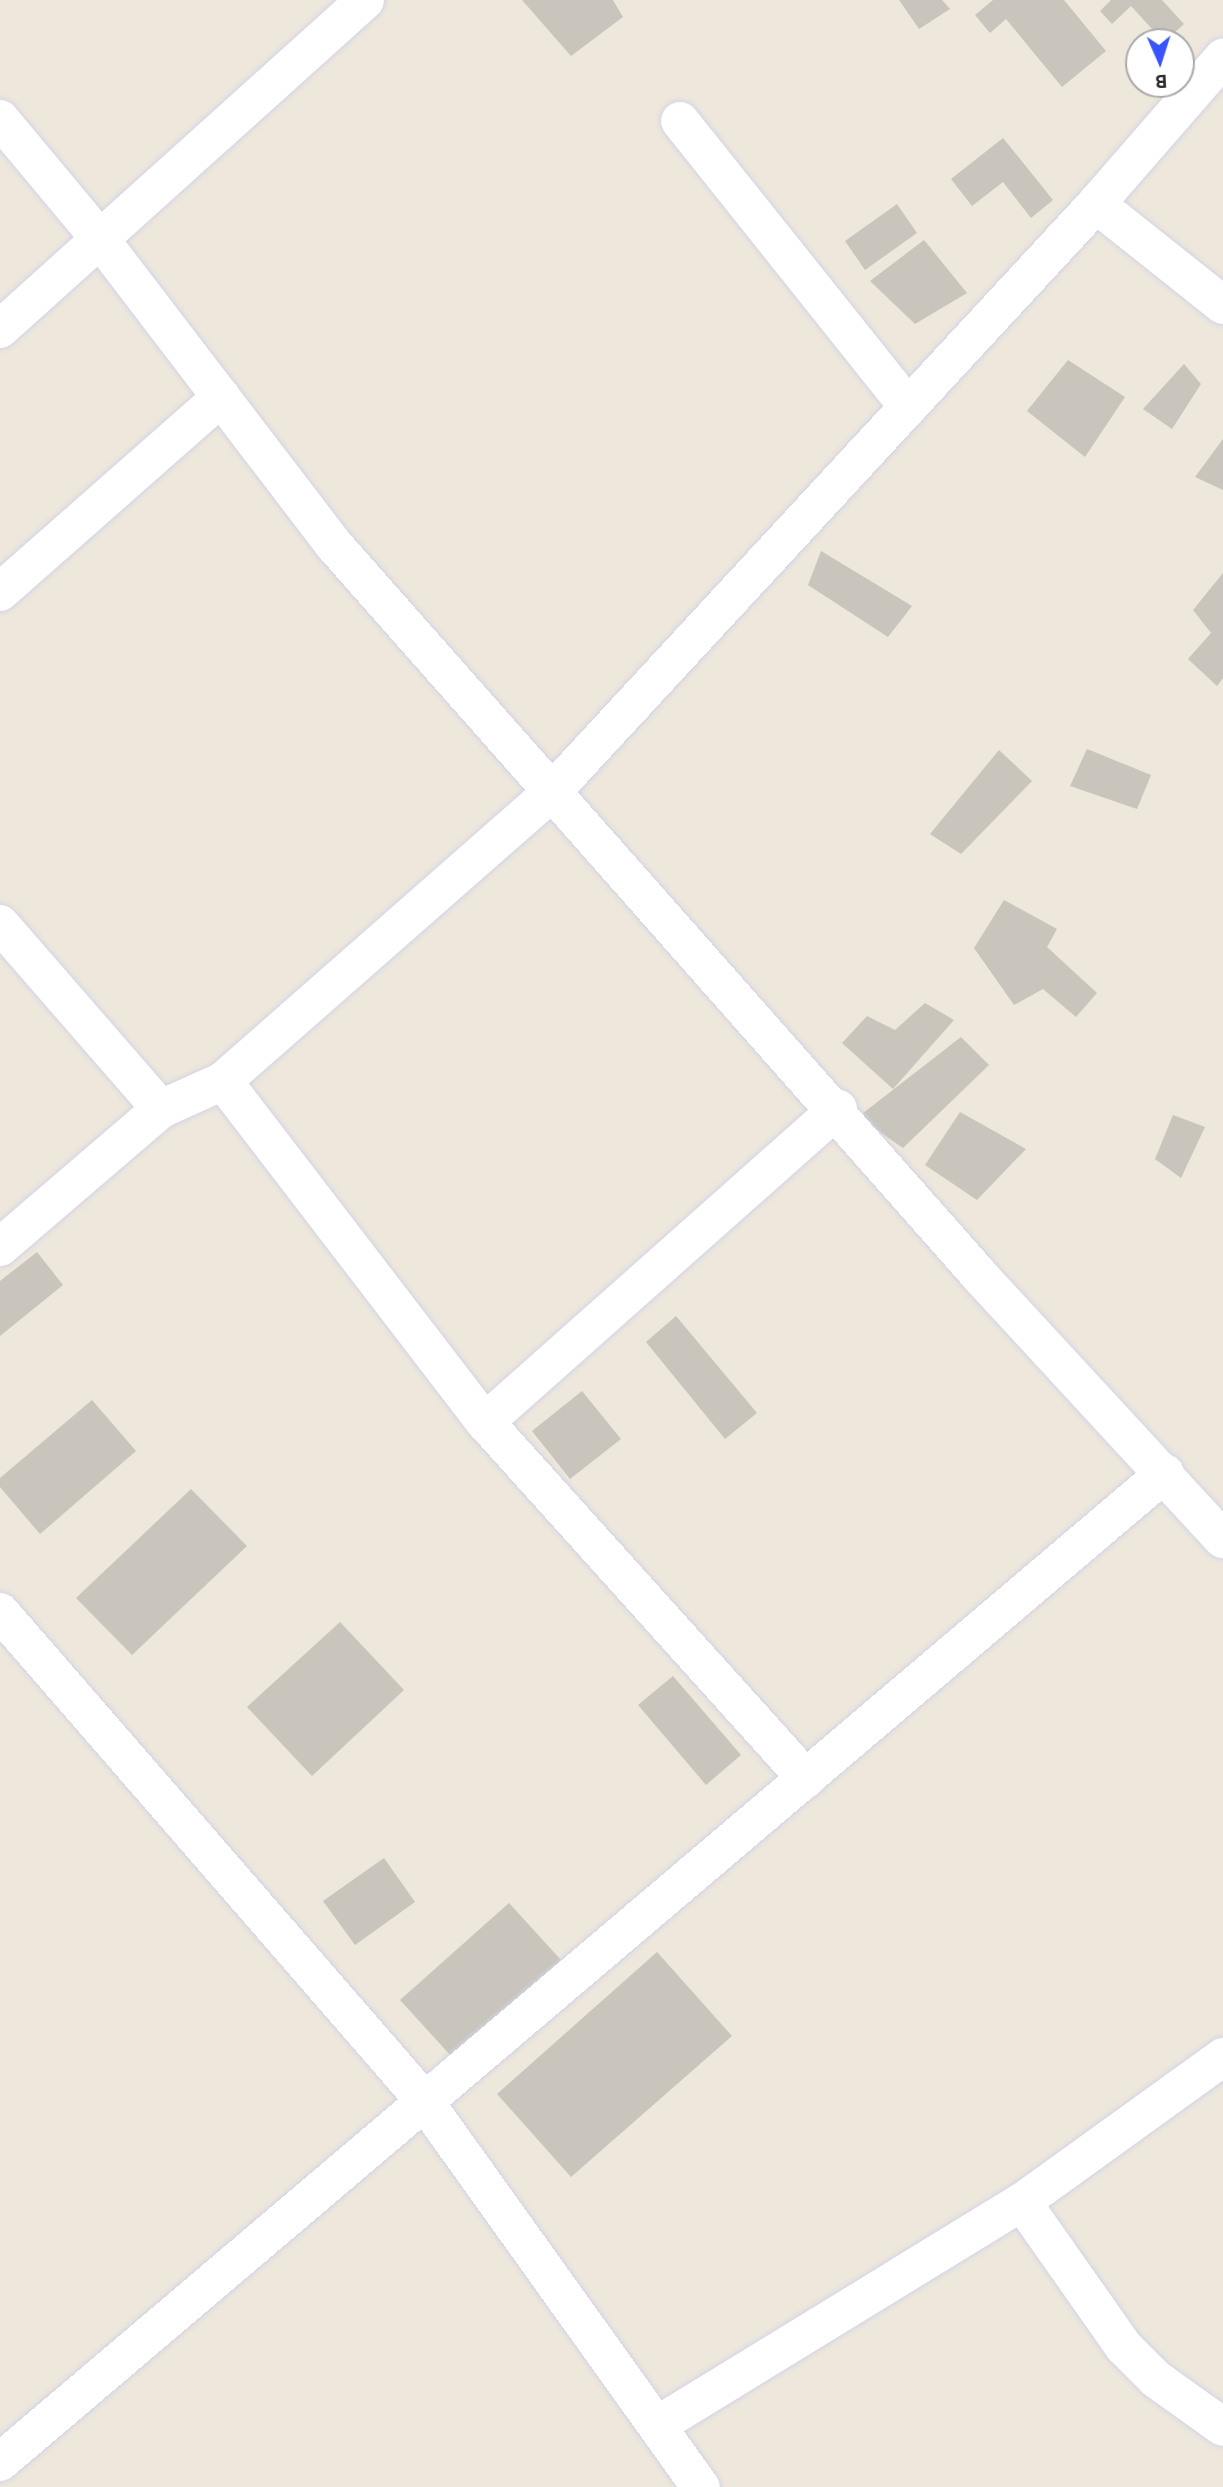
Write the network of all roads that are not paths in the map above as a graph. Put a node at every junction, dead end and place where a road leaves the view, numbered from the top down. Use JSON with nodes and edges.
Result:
{"nodes":[{"id":1,"x":365,"y":0,"type":"edge"},
{"id":2,"x":1223,"y":58,"type":"edge"},
{"id":3,"x":0,"y":119,"type":"edge"},
{"id":4,"x":680,"y":121,"type":"dead end"},
{"id":5,"x":1096,"y":204,"type":"junction"},
{"id":6,"x":100,"y":239,"type":"junction"},
{"id":7,"x":1223,"y":305,"type":"edge"},
{"id":8,"x":0,"y":329,"type":"edge"},
{"id":9,"x":221,"y":397,"type":"junction"},
{"id":10,"x":908,"y":407,"type":"junction"},
{"id":11,"x":0,"y":592,"type":"edge"},
{"id":12,"x":550,"y":794,"type":"junction"},
{"id":13,"x":0,"y":924,"type":"edge"},
{"id":14,"x":223,"y":1081,"type":"junction"},
{"id":15,"x":161,"y":1109,"type":"junction"},
{"id":16,"x":838,"y":1109,"type":"junction"},
{"id":17,"x":0,"y":1247,"type":"edge"},
{"id":18,"x":485,"y":1422,"type":"junction"},
{"id":19,"x":1165,"y":1473,"type":"junction"},
{"id":20,"x":1223,"y":1539,"type":"edge"},
{"id":21,"x":0,"y":1612,"type":"edge"},
{"id":22,"x":806,"y":1779,"type":"junction"},
{"id":23,"x":1223,"y":2057,"type":"edge"},
{"id":24,"x":422,"y":2098,"type":"junction"},
{"id":25,"x":1022,"y":2202,"type":"junction"},
{"id":26,"x":661,"y":2423,"type":"junction"},
{"id":27,"x":1223,"y":2427,"type":"edge"},
{"id":28,"x":0,"y":2462,"type":"edge"},
{"id":29,"x":701,"y":2487,"type":"edge"}],
"edges":[{"from":1,"to":6,"type":"street"},
{"from":2,"to":5,"type":"street"},
{"from":3,"to":6,"type":"street"},
{"from":4,"to":10,"type":"street"},
{"from":5,"to":7,"type":"street"},
{"from":5,"to":10,"type":"street"},
{"from":6,"to":8,"type":"street"},
{"from":6,"to":9,"type":"street"},
{"from":9,"to":11,"type":"street"},
{"from":9,"to":12,"type":"street"},
{"from":10,"to":12,"type":"street"},
{"from":12,"to":14,"type":"street"},
{"from":12,"to":16,"type":"street"},
{"from":13,"to":15,"type":"street"},
{"from":14,"to":15,"type":"street"},
{"from":14,"to":18,"type":"street"},
{"from":15,"to":17,"type":"street"},
{"from":16,"to":18,"type":"street"},
{"from":16,"to":19,"type":"street"},
{"from":18,"to":22,"type":"street"},
{"from":19,"to":20,"type":"street"},
{"from":19,"to":22,"type":"street"},
{"from":21,"to":24,"type":"street"},
{"from":22,"to":24,"type":"street"},
{"from":23,"to":25,"type":"street"},
{"from":24,"to":26,"type":"street"},
{"from":24,"to":28,"type":"street"},
{"from":25,"to":26,"type":"street"},
{"from":25,"to":27,"type":"street"},
{"from":26,"to":29,"type":"street"}]}
